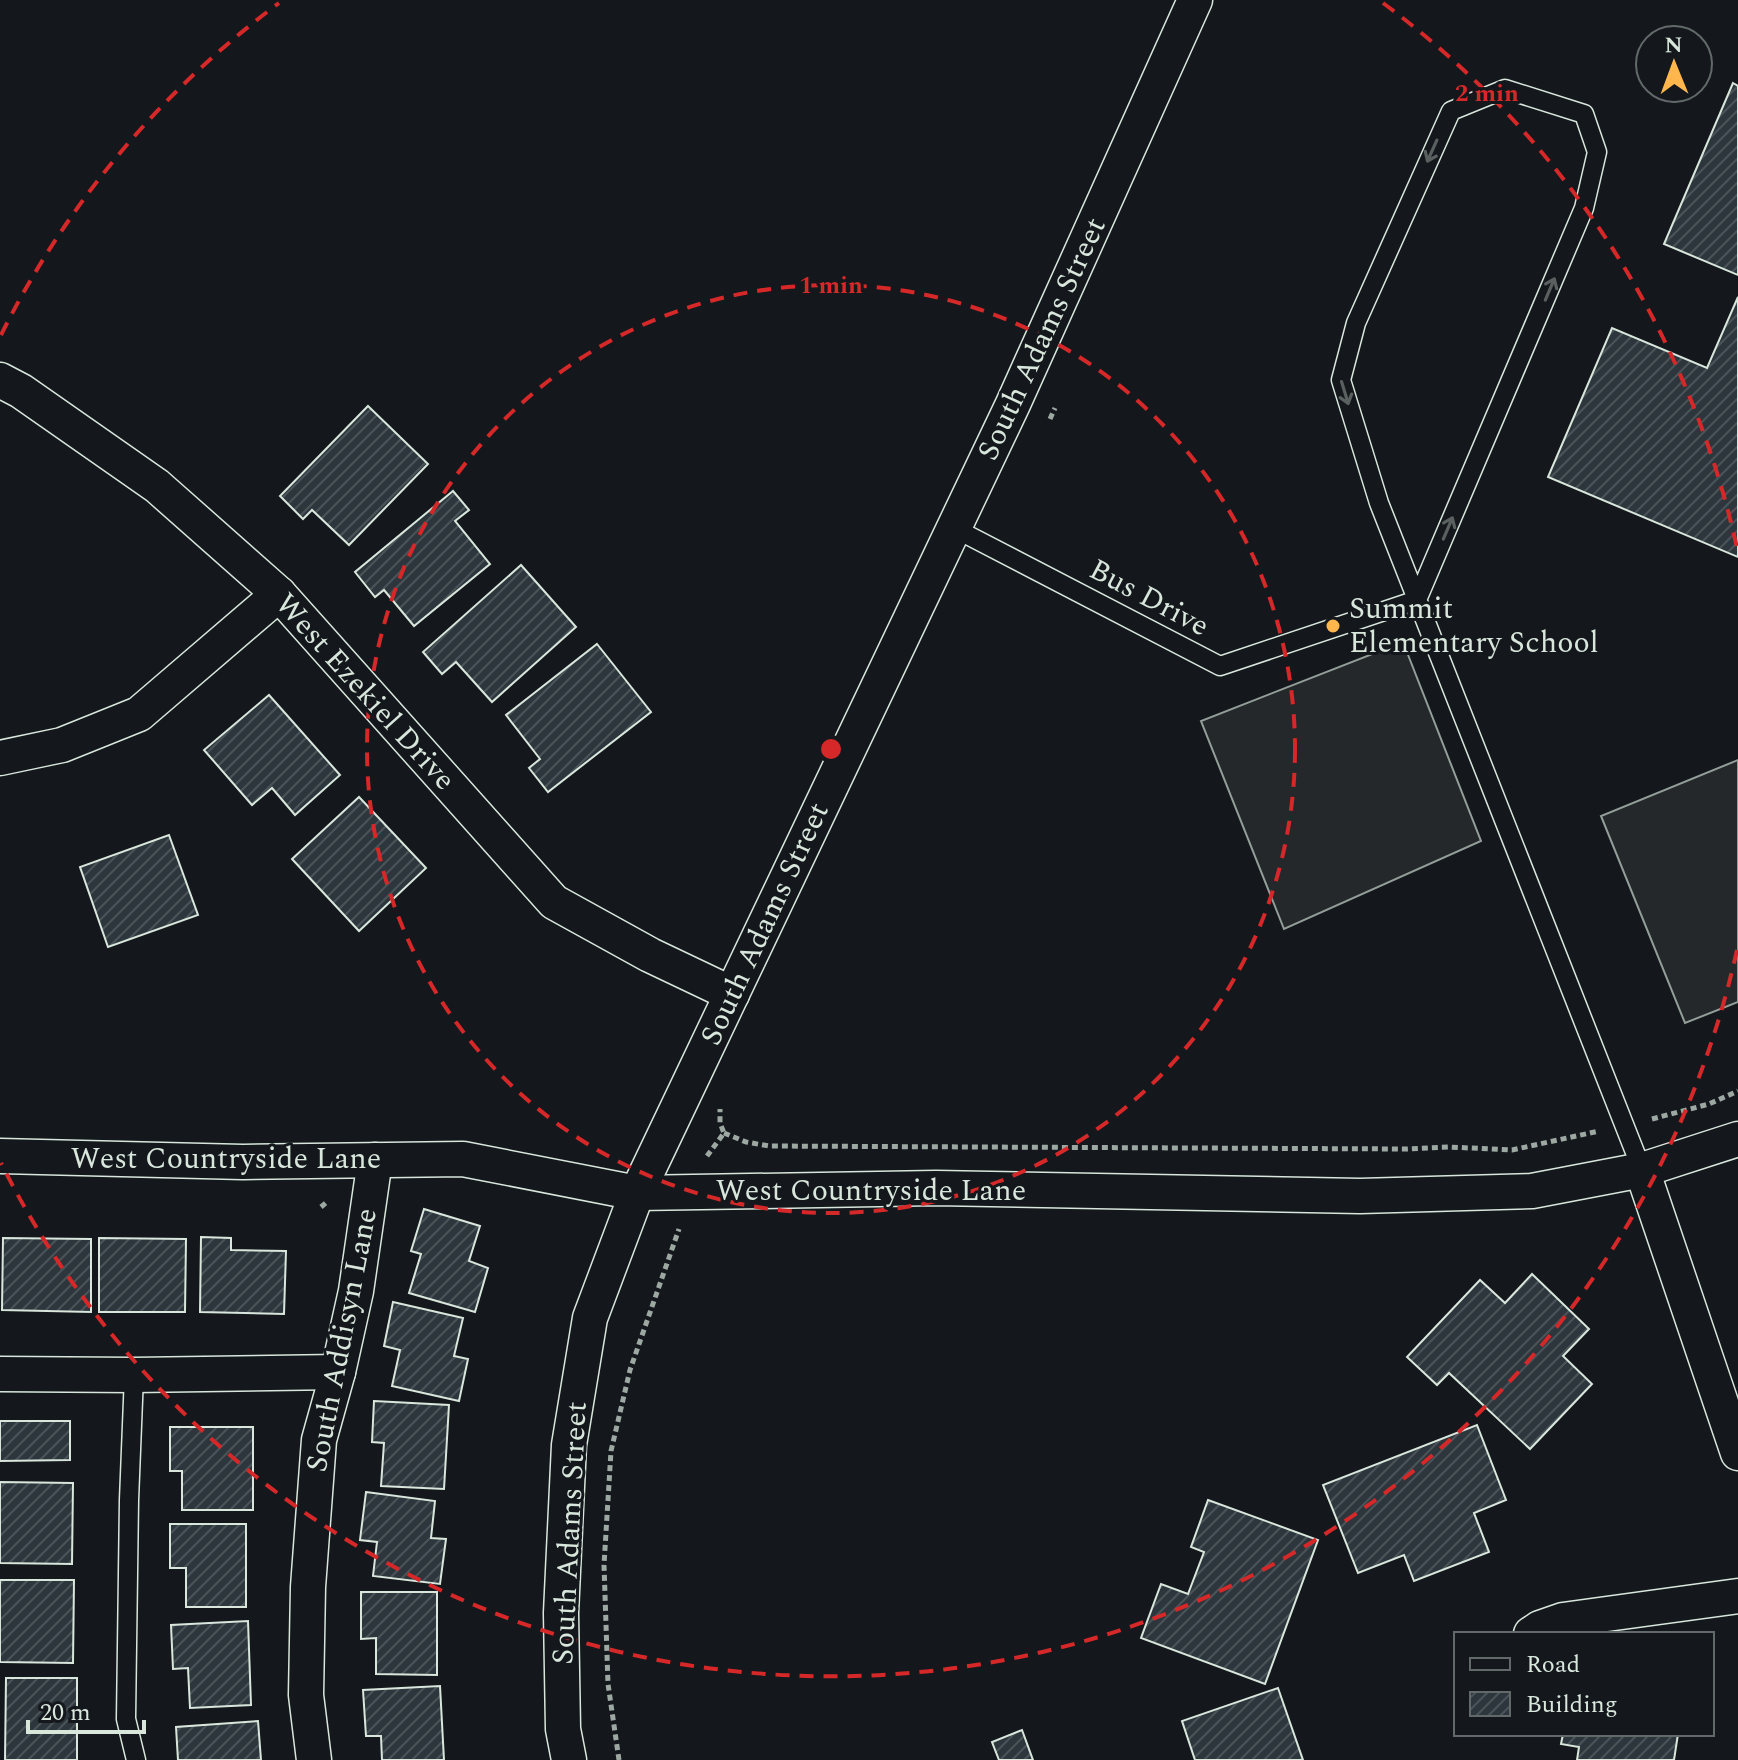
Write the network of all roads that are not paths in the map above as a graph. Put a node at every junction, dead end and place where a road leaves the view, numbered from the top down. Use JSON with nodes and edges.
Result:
{"nodes":[{"id":1,"x":1195,"y":0,"type":"edge"},
{"id":2,"x":0,"y":380,"type":"edge"},
{"id":3,"x":954,"y":528,"type":"junction"},
{"id":4,"x":279,"y":594,"type":"junction"},
{"id":5,"x":1417,"y":600,"type":"junction"},
{"id":6,"x":0,"y":758,"type":"edge"},
{"id":7,"x":732,"y":994,"type":"junction"},
{"id":8,"x":1738,"y":1139,"type":"edge"},
{"id":9,"x":0,"y":1156,"type":"edge"},
{"id":10,"x":375,"y":1160,"type":"junction"},
{"id":11,"x":1642,"y":1170,"type":"junction"},
{"id":12,"x":637,"y":1193,"type":"junction"},
{"id":13,"x":338,"y":1372,"type":"junction"},
{"id":14,"x":0,"y":1374,"type":"edge"},
{"id":15,"x":134,"y":1375,"type":"junction"},
{"id":16,"x":1738,"y":1453,"type":"edge"},
{"id":17,"x":1738,"y":1596,"type":"edge"},
{"id":18,"x":1534,"y":1632,"type":"edge"},
{"id":19,"x":136,"y":1760,"type":"edge"},
{"id":20,"x":314,"y":1760,"type":"edge"},
{"id":21,"x":569,"y":1760,"type":"edge"}],
"edges":[{"from":1,"to":3,"type":"street","name":"South Adams Street"},
{"from":2,"to":4,"type":"street","name":"West Ezekiel Drive"},
{"from":3,"to":5,"type":"lane","name":"Bus Drive"},
{"from":3,"to":7,"type":"street","name":"South Adams Street"},
{"from":4,"to":6,"type":"street"},
{"from":4,"to":7,"type":"street","name":"West Ezekiel Drive"},
{"from":5,"to":5,"type":"lane","one_way":true},
{"from":5,"to":11,"type":"lane"},
{"from":7,"to":12,"type":"street","name":"South Adams Street"},
{"from":8,"to":11,"type":"street","name":"West Countryside Lane"},
{"from":9,"to":10,"type":"street","name":"West Countryside Lane"},
{"from":10,"to":12,"type":"street","name":"West Countryside Lane"},
{"from":10,"to":13,"type":"street","name":"South Addisyn Lane"},
{"from":11,"to":12,"type":"street","name":"West Countryside Lane"},
{"from":11,"to":16,"type":"street"},
{"from":12,"to":21,"type":"street","name":"South Adams Street"},
{"from":13,"to":15,"type":"street"},
{"from":13,"to":20,"type":"street","name":"South Addisyn Lane"},
{"from":14,"to":15,"type":"street"},
{"from":15,"to":19,"type":"lane"},
{"from":17,"to":18,"type":"street"}]}
